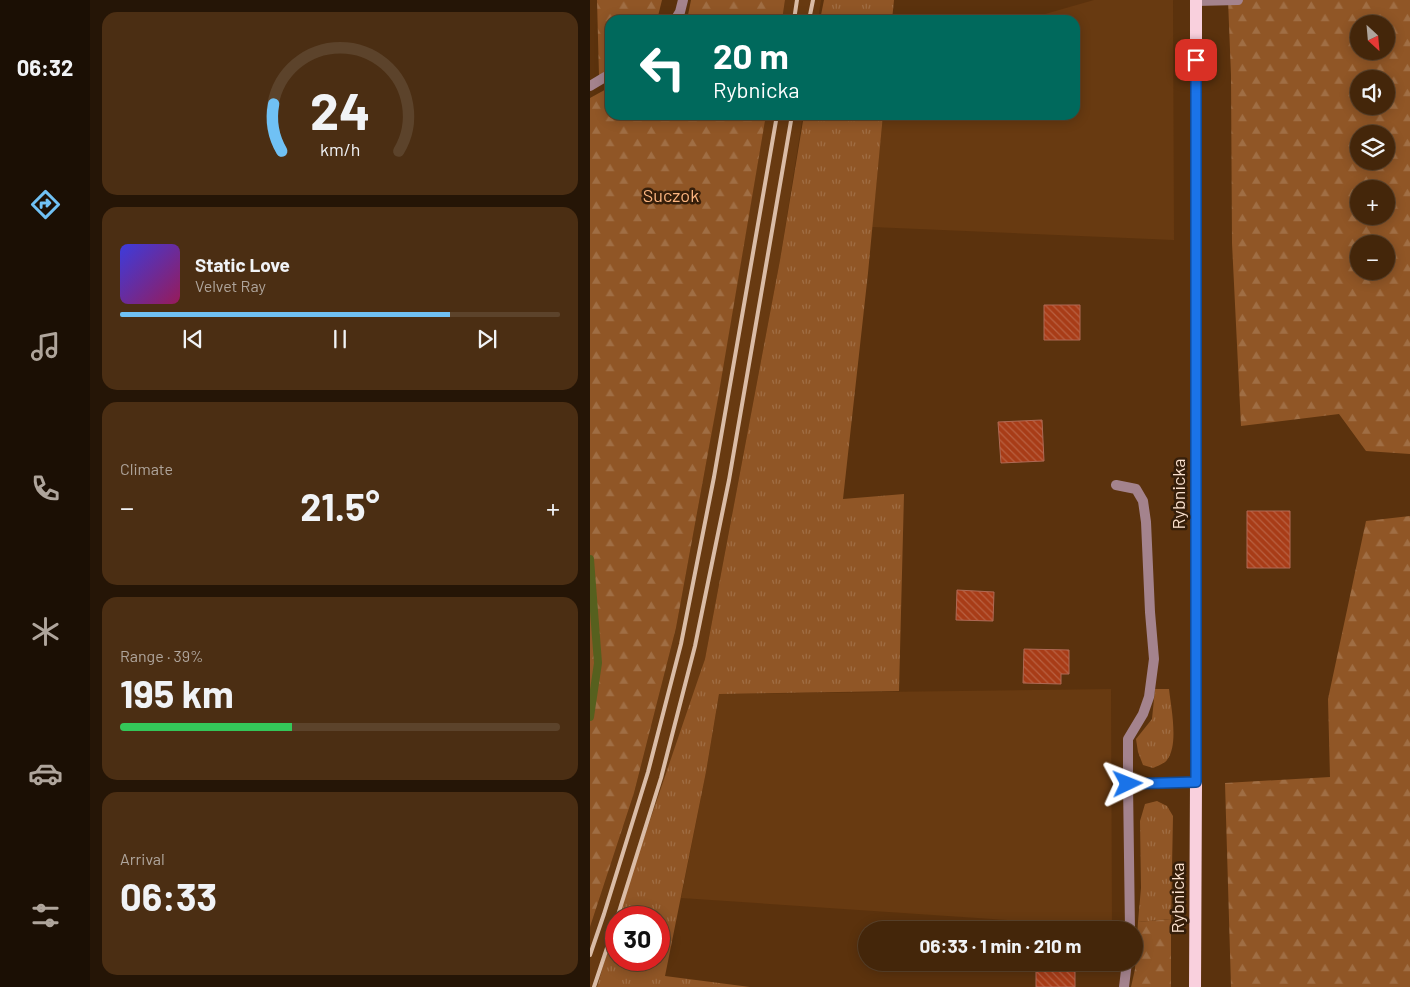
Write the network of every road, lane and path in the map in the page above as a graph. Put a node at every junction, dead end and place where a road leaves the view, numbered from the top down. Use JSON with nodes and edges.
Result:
{"nodes":[{"id":1,"x":682,"y":0,"type":"edge"},
{"id":2,"x":1238,"y":0,"type":"edge"},
{"id":3,"x":1196,"y":1,"type":"edge"},
{"id":4,"x":678,"y":15,"type":"edge"},
{"id":5,"x":605,"y":77,"type":"edge"},
{"id":6,"x":590,"y":86,"type":"edge"},
{"id":7,"x":1116,"y":485,"type":"dead end"},
{"id":8,"x":1196,"y":782,"type":"junction"},
{"id":9,"x":1128,"y":784,"type":"junction"},
{"id":10,"x":1130,"y":921,"type":"edge"},
{"id":11,"x":1126,"y":971,"type":"edge"},
{"id":12,"x":1124,"y":987,"type":"edge"},
{"id":13,"x":1195,"y":987,"type":"edge"}],
"edges":[{"from":1,"to":4,"type":"street"},
{"from":2,"to":3,"type":"street"},
{"from":3,"to":8,"type":"main road","name":"Rybnicka"},
{"from":5,"to":6,"type":"street"},
{"from":7,"to":9,"type":"street"},
{"from":8,"to":9,"type":"street"},
{"from":8,"to":13,"type":"main road","name":"Rybnicka"},
{"from":9,"to":10,"type":"street"},
{"from":11,"to":12,"type":"street"}]}
